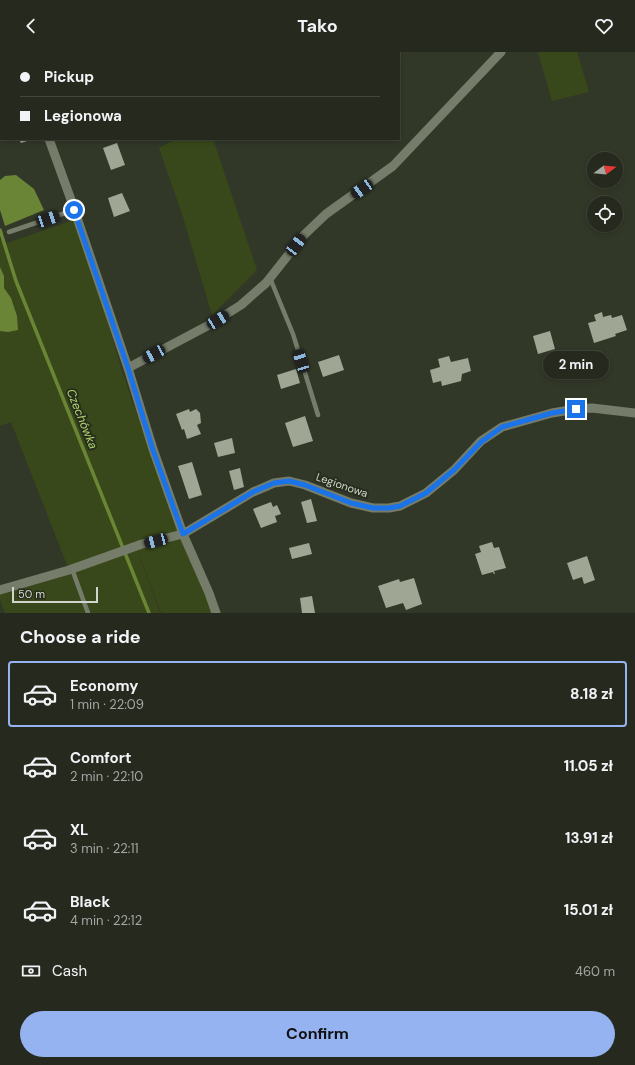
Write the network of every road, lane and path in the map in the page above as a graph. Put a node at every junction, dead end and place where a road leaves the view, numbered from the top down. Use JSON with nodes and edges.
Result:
{"nodes":[{"id":1,"x":501,"y":52,"type":"edge"},
{"id":2,"x":49,"y":140,"type":"edge"},
{"id":3,"x":74,"y":210,"type":"junction"},
{"id":4,"x":9,"y":232,"type":"dead end"},
{"id":5,"x":270,"y":278,"type":"junction"},
{"id":6,"x":128,"y":368,"type":"junction"},
{"id":7,"x":635,"y":413,"type":"edge"},
{"id":8,"x":318,"y":416,"type":"dead end"},
{"id":9,"x":183,"y":534,"type":"junction"},
{"id":10,"x":72,"y":569,"type":"junction"},
{"id":11,"x":0,"y":590,"type":"edge"},
{"id":12,"x":88,"y":613,"type":"edge"},
{"id":13,"x":216,"y":613,"type":"edge"}],
"edges":[{"from":1,"to":5,"type":"street"},
{"from":2,"to":3,"type":"street"},
{"from":3,"to":4,"type":"lane"},
{"from":3,"to":6,"type":"street"},
{"from":5,"to":6,"type":"street"},
{"from":5,"to":8,"type":"lane"},
{"from":6,"to":9,"type":"street"},
{"from":7,"to":9,"type":"street","name":"Legionowa"},
{"from":9,"to":10,"type":"street","name":"Legionowa"},
{"from":9,"to":13,"type":"street"},
{"from":10,"to":11,"type":"street","name":"Legionowa"},
{"from":10,"to":12,"type":"lane"}]}
